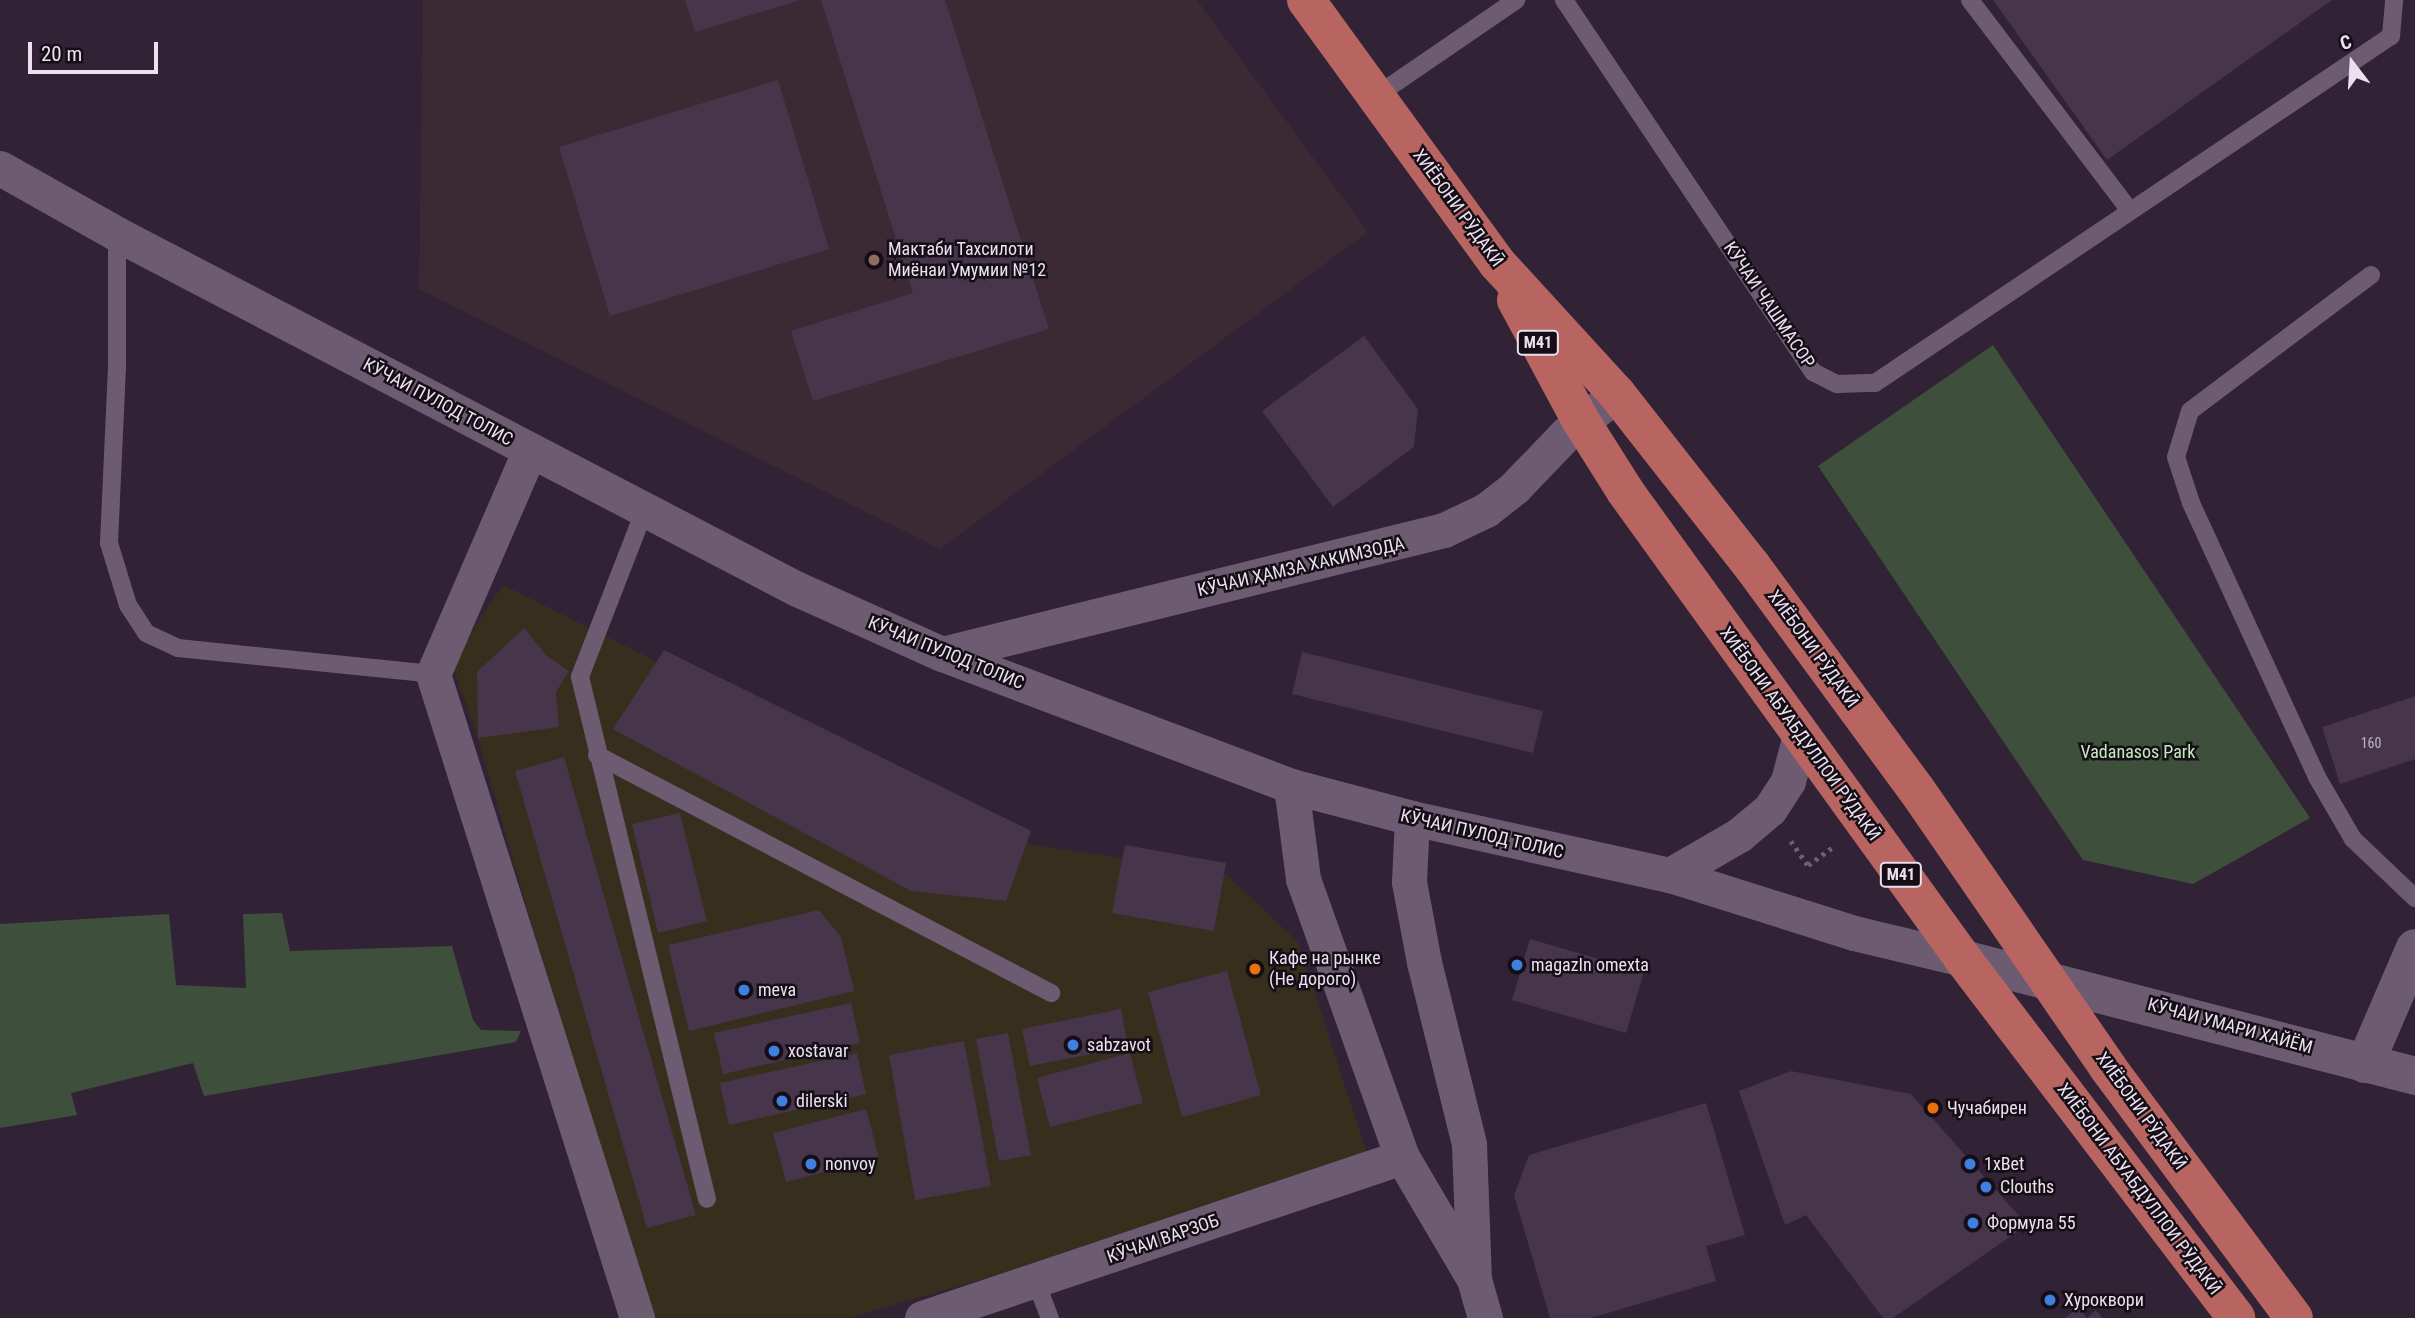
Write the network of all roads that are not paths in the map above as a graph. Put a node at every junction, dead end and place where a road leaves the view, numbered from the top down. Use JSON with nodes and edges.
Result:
{"nodes":[{"id":1,"x":1307,"y":0,"type":"edge"},
{"id":2,"x":1516,"y":0,"type":"edge"},
{"id":3,"x":1564,"y":0,"type":"edge"},
{"id":4,"x":1970,"y":0,"type":"edge"},
{"id":5,"x":2394,"y":0,"type":"edge"},
{"id":6,"x":1376,"y":96,"type":"junction"},
{"id":7,"x":0,"y":168,"type":"edge"},
{"id":8,"x":2130,"y":211,"type":"junction"},
{"id":9,"x":117,"y":234,"type":"junction"},
{"id":10,"x":1497,"y":263,"type":"junction"},
{"id":11,"x":2371,"y":275,"type":"dead end"},
{"id":12,"x":1617,"y":394,"type":"junction"},
{"id":13,"x":1581,"y":421,"type":"junction"},
{"id":14,"x":530,"y":450,"type":"junction"},
{"id":15,"x":645,"y":509,"type":"junction"},
{"id":16,"x":942,"y":654,"type":"junction"},
{"id":17,"x":433,"y":674,"type":"junction"},
{"id":18,"x":1800,"y":735,"type":"junction"},
{"id":19,"x":597,"y":755,"type":"junction"},
{"id":20,"x":1291,"y":786,"type":"junction"},
{"id":21,"x":1412,"y":818,"type":"junction"},
{"id":22,"x":1670,"y":875,"type":"junction"},
{"id":23,"x":2415,"y":898,"type":"edge"},
{"id":24,"x":2415,"y":948,"type":"edge"},
{"id":25,"x":1963,"y":959,"type":"junction"},
{"id":26,"x":2045,"y":977,"type":"junction"},
{"id":27,"x":1051,"y":993,"type":"dead end"},
{"id":28,"x":2365,"y":1064,"type":"junction"},
{"id":29,"x":2415,"y":1076,"type":"edge"},
{"id":30,"x":1402,"y":1157,"type":"junction"},
{"id":31,"x":707,"y":1199,"type":"dead end"},
{"id":32,"x":1474,"y":1279,"type":"junction"},
{"id":33,"x":1036,"y":1282,"type":"junction"},
{"id":34,"x":637,"y":1318,"type":"edge"},
{"id":35,"x":922,"y":1318,"type":"edge"},
{"id":36,"x":1050,"y":1318,"type":"edge"},
{"id":37,"x":1485,"y":1318,"type":"edge"},
{"id":38,"x":2236,"y":1318,"type":"edge"},
{"id":39,"x":2294,"y":1318,"type":"edge"}],
"edges":[{"from":1,"to":6,"type":"highway","name":"ХИЁБОНИ РӮДАКӢ"},
{"from":2,"to":6,"type":"lane"},
{"from":3,"to":8,"type":"lane","name":"КӮЧАИ ЧАШМАСОР"},
{"from":4,"to":8,"type":"lane"},
{"from":5,"to":8,"type":"lane","name":"КӮЧАИ ЧАШМАСОР"},
{"from":6,"to":10,"type":"highway","name":"ХИЁБОНИ РӮДАКӢ"},
{"from":7,"to":9,"type":"street","name":"КӮЧАИ ПУЛОД ТОЛИС"},
{"from":9,"to":14,"type":"street","name":"КӮЧАИ ПУЛОД ТОЛИС"},
{"from":9,"to":17,"type":"lane"},
{"from":10,"to":12,"type":"highway","name":"ХИЁБОНИ РӮДАКӢ"},
{"from":10,"to":13,"type":"highway","name":"ХИЁБОНИ АБУАБДУЛЛОИ РӮДАКӢ","number":"M41"},
{"from":11,"to":23,"type":"lane"},
{"from":12,"to":13,"type":"street","name":"КӮЧАИ ҲАМЗА ХАКИМЗОДА"},
{"from":12,"to":26,"type":"highway","name":"ХИЁБОНИ РӮДАКӢ"},
{"from":13,"to":16,"type":"street","name":"КӮЧАИ ҲАМЗА ХАКИМЗОДА"},
{"from":13,"to":18,"type":"highway","name":"ХИЁБОНИ АБУАБДУЛЛОИ РӮДАКӢ","number":"M41"},
{"from":14,"to":15,"type":"street","name":"КӮЧАИ ПУЛОД ТОЛИС"},
{"from":14,"to":17,"type":"street"},
{"from":15,"to":16,"type":"street","name":"КӮЧАИ ПУЛОД ТОЛИС"},
{"from":15,"to":19,"type":"lane"},
{"from":16,"to":20,"type":"street","name":"КӮЧАИ ПУЛОД ТОЛИС"},
{"from":17,"to":34,"type":"street"},
{"from":18,"to":22,"type":"street"},
{"from":18,"to":25,"type":"highway","name":"ХИЁБОНИ АБУАБДУЛЛОИ РӮДАКӢ","number":"M41"},
{"from":19,"to":27,"type":"lane"},
{"from":19,"to":31,"type":"lane"},
{"from":20,"to":21,"type":"street","name":"КӮЧАИ ПУЛОД ТОЛИС"},
{"from":20,"to":30,"type":"street"},
{"from":21,"to":22,"type":"street","name":"КӮЧАИ ПУЛОД ТОЛИС"},
{"from":21,"to":32,"type":"street"},
{"from":22,"to":25,"type":"street","name":"КӮЧАИ ПУЛОД ТОЛИС"},
{"from":24,"to":28,"type":"street"},
{"from":25,"to":26,"type":"street","name":"КӮЧАИ УМАРИ ХАЙЁМ"},
{"from":25,"to":38,"type":"highway","name":"ХИЁБОНИ АБУАБДУЛЛОИ РӮДАКӢ","number":"M41"},
{"from":26,"to":28,"type":"street","name":"КӮЧАИ УМАРИ ХАЙЁМ"},
{"from":26,"to":39,"type":"highway","name":"ХИЁБОНИ РӮДАКӢ"},
{"from":28,"to":29,"type":"street","name":"КӮЧАИ УМАРИ ХАЙЁМ"},
{"from":30,"to":32,"type":"street"},
{"from":30,"to":33,"type":"street","name":"КӮЧАИ ВАРЗОБ"},
{"from":32,"to":37,"type":"street"},
{"from":33,"to":35,"type":"street","name":"КӮЧАИ ВАРЗОБ"},
{"from":33,"to":36,"type":"lane"}]}
